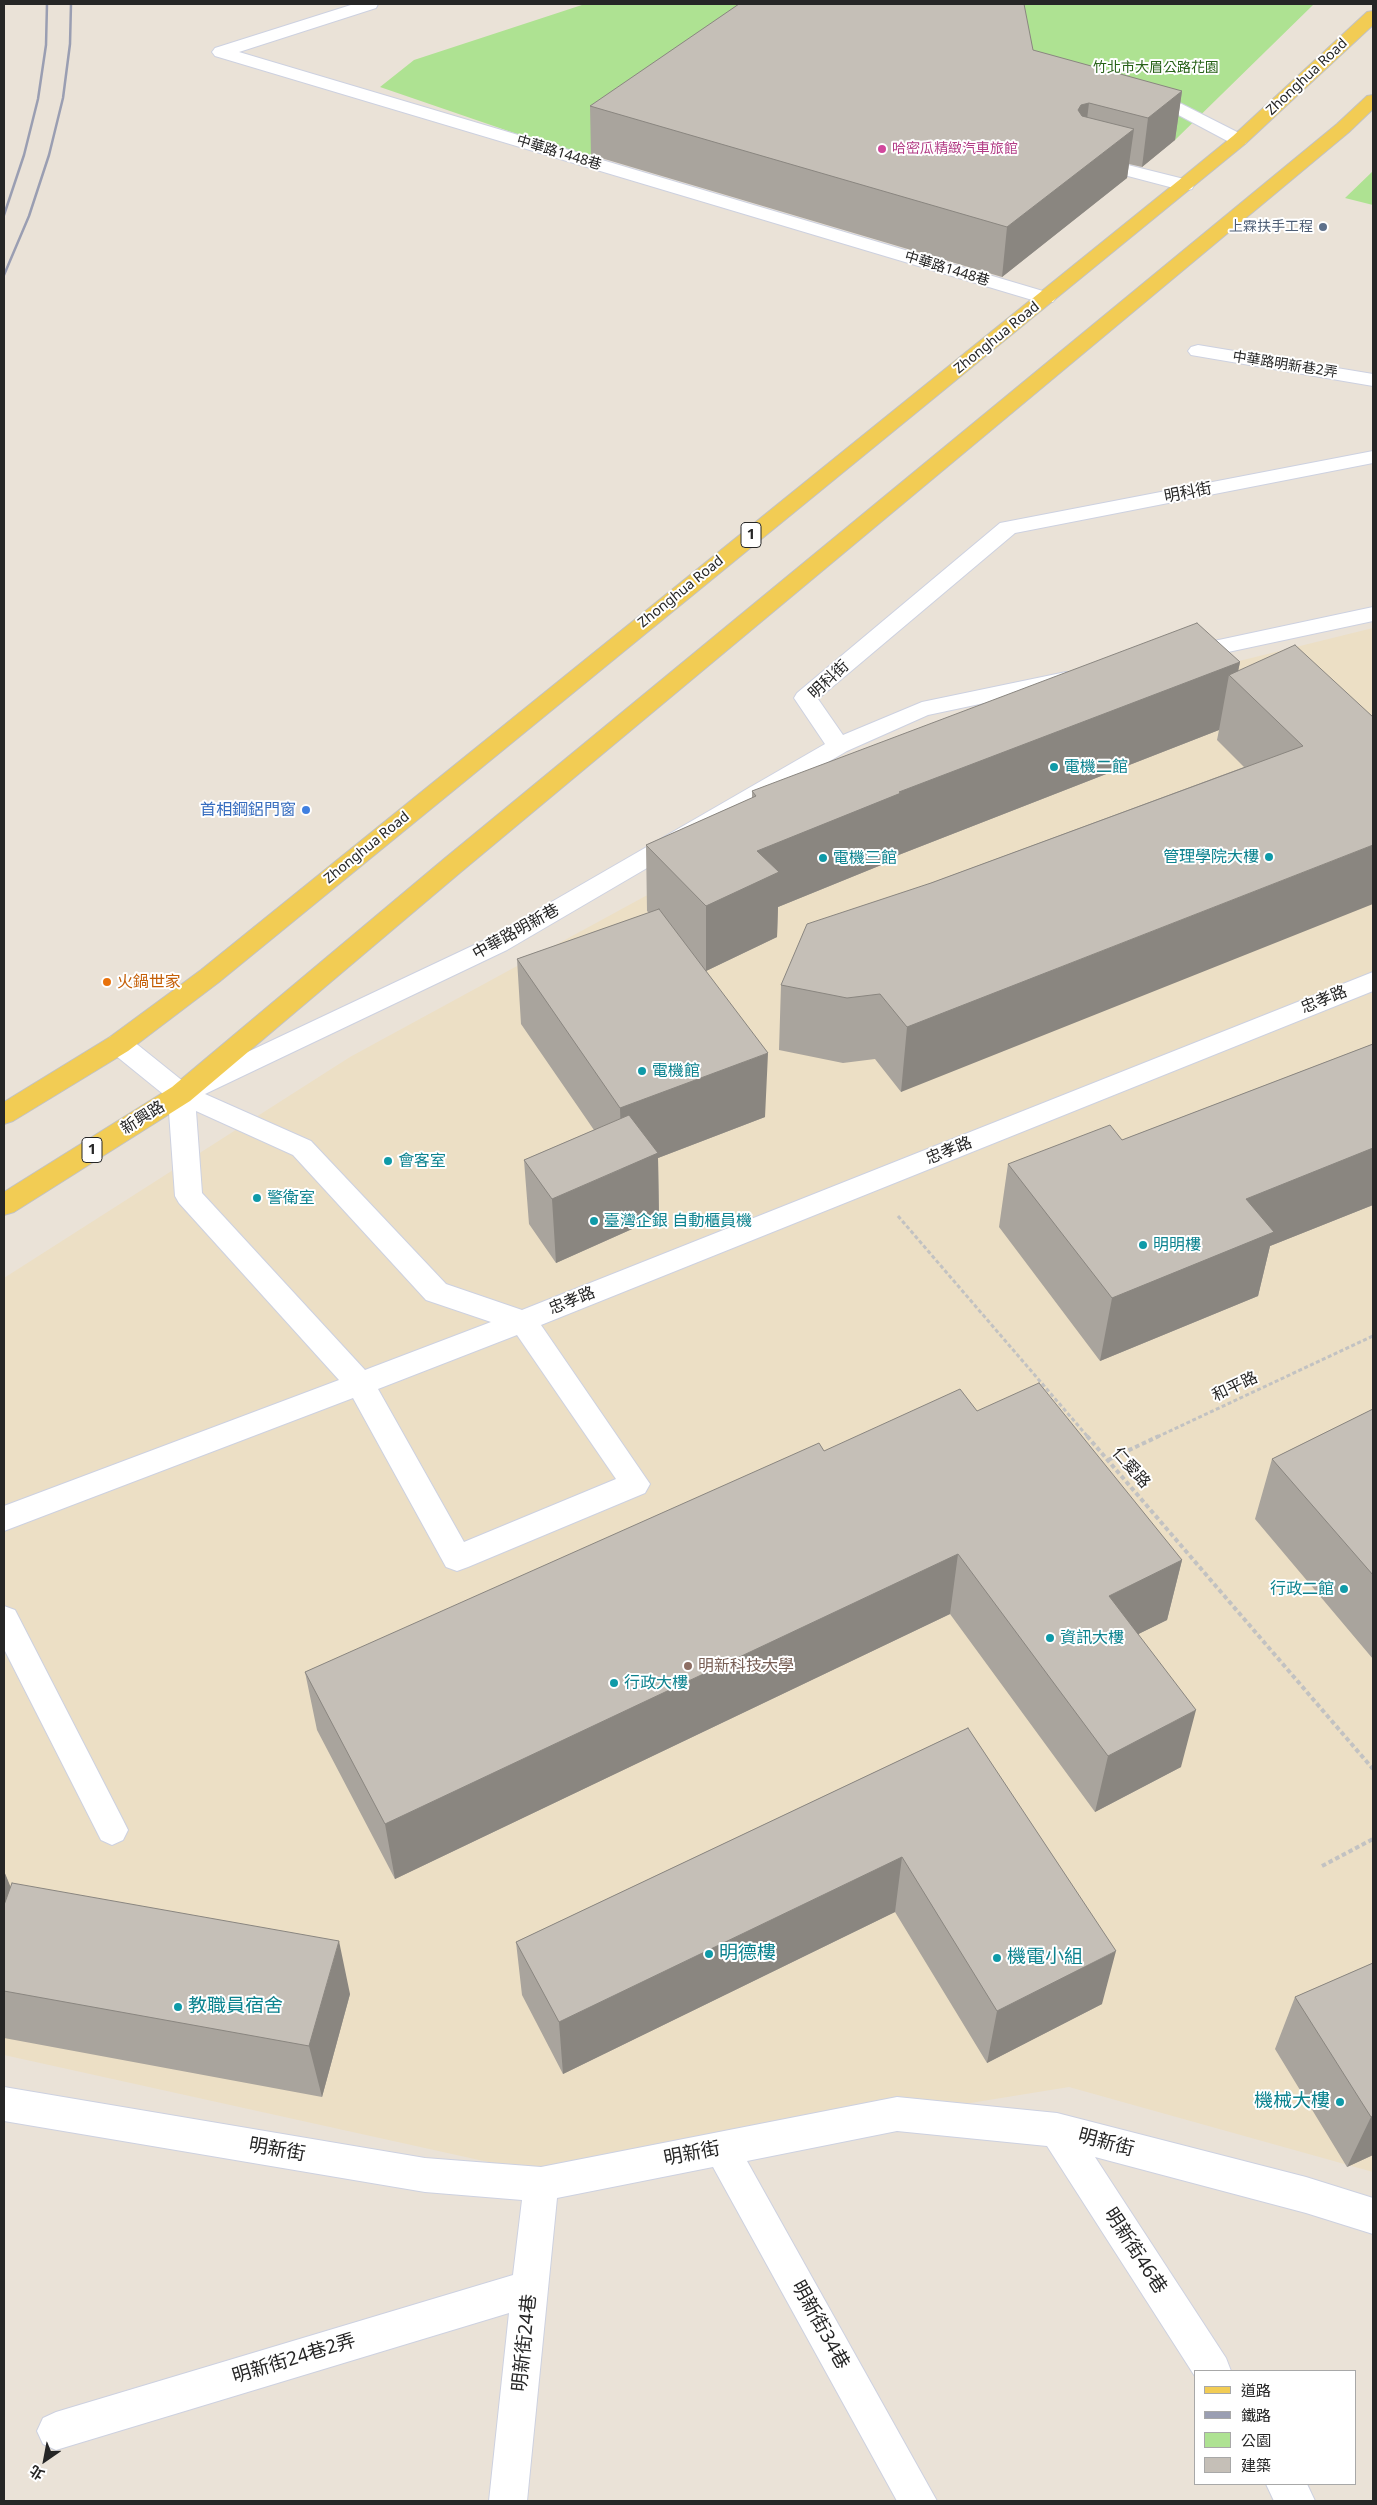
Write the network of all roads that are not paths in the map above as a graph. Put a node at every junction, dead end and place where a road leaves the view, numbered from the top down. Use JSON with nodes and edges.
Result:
{"nodes":[{"id":1,"x":370,"y":4,"type":"edge"},
{"id":2,"x":1373,"y":16,"type":"edge"},
{"id":3,"x":1162,"y":99,"type":"edge"},
{"id":4,"x":1373,"y":100,"type":"edge"},
{"id":5,"x":1239,"y":140,"type":"junction"},
{"id":6,"x":1083,"y":158,"type":"edge"},
{"id":7,"x":1185,"y":185,"type":"junction"},
{"id":8,"x":1046,"y":298,"type":"junction"},
{"id":9,"x":1198,"y":351,"type":"dead end"},
{"id":10,"x":1373,"y":380,"type":"edge"},
{"id":11,"x":1373,"y":456,"type":"edge"},
{"id":12,"x":1373,"y":614,"type":"edge"},
{"id":13,"x":1165,"y":658,"type":"edge"},
{"id":14,"x":1087,"y":674,"type":"edge"},
{"id":15,"x":840,"y":746,"type":"junction"},
{"id":16,"x":1373,"y":981,"type":"edge"},
{"id":17,"x":120,"y":1044,"type":"junction"},
{"id":18,"x":181,"y":1094,"type":"junction"},
{"id":19,"x":4,"y":1114,"type":"edge"},
{"id":20,"x":4,"y":1205,"type":"edge"},
{"id":21,"x":524,"y":1321,"type":"junction"},
{"id":22,"x":360,"y":1384,"type":"junction"},
{"id":23,"x":4,"y":1518,"type":"edge"},
{"id":24,"x":4,"y":1618,"type":"edge"},
{"id":25,"x":112,"y":1830,"type":"dead end"},
{"id":26,"x":4,"y":2104,"type":"edge"},
{"id":27,"x":1057,"y":2130,"type":"junction"},
{"id":28,"x":721,"y":2148,"type":"junction"},
{"id":29,"x":541,"y":2184,"type":"junction"},
{"id":30,"x":1373,"y":2216,"type":"edge"},
{"id":31,"x":531,"y":2288,"type":"junction"},
{"id":32,"x":1211,"y":2370,"type":"edge"},
{"id":33,"x":56,"y":2430,"type":"dead end"},
{"id":34,"x":1286,"y":2485,"type":"edge"},
{"id":35,"x":508,"y":2501,"type":"edge"},
{"id":36,"x":918,"y":2501,"type":"edge"},
{"id":37,"x":1296,"y":2501,"type":"edge"}],
"edges":[{"from":1,"to":8,"type":"street","name":"中華路1448巷"},
{"from":2,"to":5,"type":"main road","name":"Zhonghua Road","number":"1"},
{"from":3,"to":5,"type":"street"},
{"from":4,"to":18,"type":"main road","number":"1"},
{"from":5,"to":7,"type":"main road","name":"Zhonghua Road","number":"1"},
{"from":6,"to":7,"type":"street"},
{"from":7,"to":8,"type":"main road","name":"Zhonghua Road","number":"1"},
{"from":8,"to":17,"type":"main road","name":"Zhonghua Road","number":"1"},
{"from":9,"to":10,"type":"street","name":"中華路明新巷2弄"},
{"from":11,"to":15,"type":"street","name":"明科街"},
{"from":12,"to":13,"type":"street"},
{"from":14,"to":15,"type":"street"},
{"from":15,"to":18,"type":"street","name":"中華路明新巷"},
{"from":16,"to":21,"type":"street","name":"忠孝路"},
{"from":17,"to":18,"type":"street"},
{"from":17,"to":19,"type":"main road","number":"1"},
{"from":18,"to":20,"type":"main road","name":"新興路","number":"1"},
{"from":18,"to":21,"type":"street"},
{"from":18,"to":22,"type":"street"},
{"from":21,"to":22,"type":"street","name":"忠孝路"},
{"from":21,"to":22,"type":"street"},
{"from":22,"to":23,"type":"street","name":"忠孝路"},
{"from":24,"to":25,"type":"street"},
{"from":26,"to":29,"type":"street","name":"明新街"},
{"from":27,"to":28,"type":"street","name":"明新街"},
{"from":27,"to":30,"type":"street","name":"明新街"},
{"from":27,"to":32,"type":"street","name":"明新街46巷"},
{"from":28,"to":29,"type":"street","name":"明新街"},
{"from":28,"to":36,"type":"street","name":"明新街34巷"},
{"from":29,"to":31,"type":"street","name":"明新街24巷"},
{"from":31,"to":33,"type":"street","name":"明新街24巷2弄"},
{"from":31,"to":35,"type":"street","name":"明新街24巷"},
{"from":34,"to":37,"type":"street"}]}
